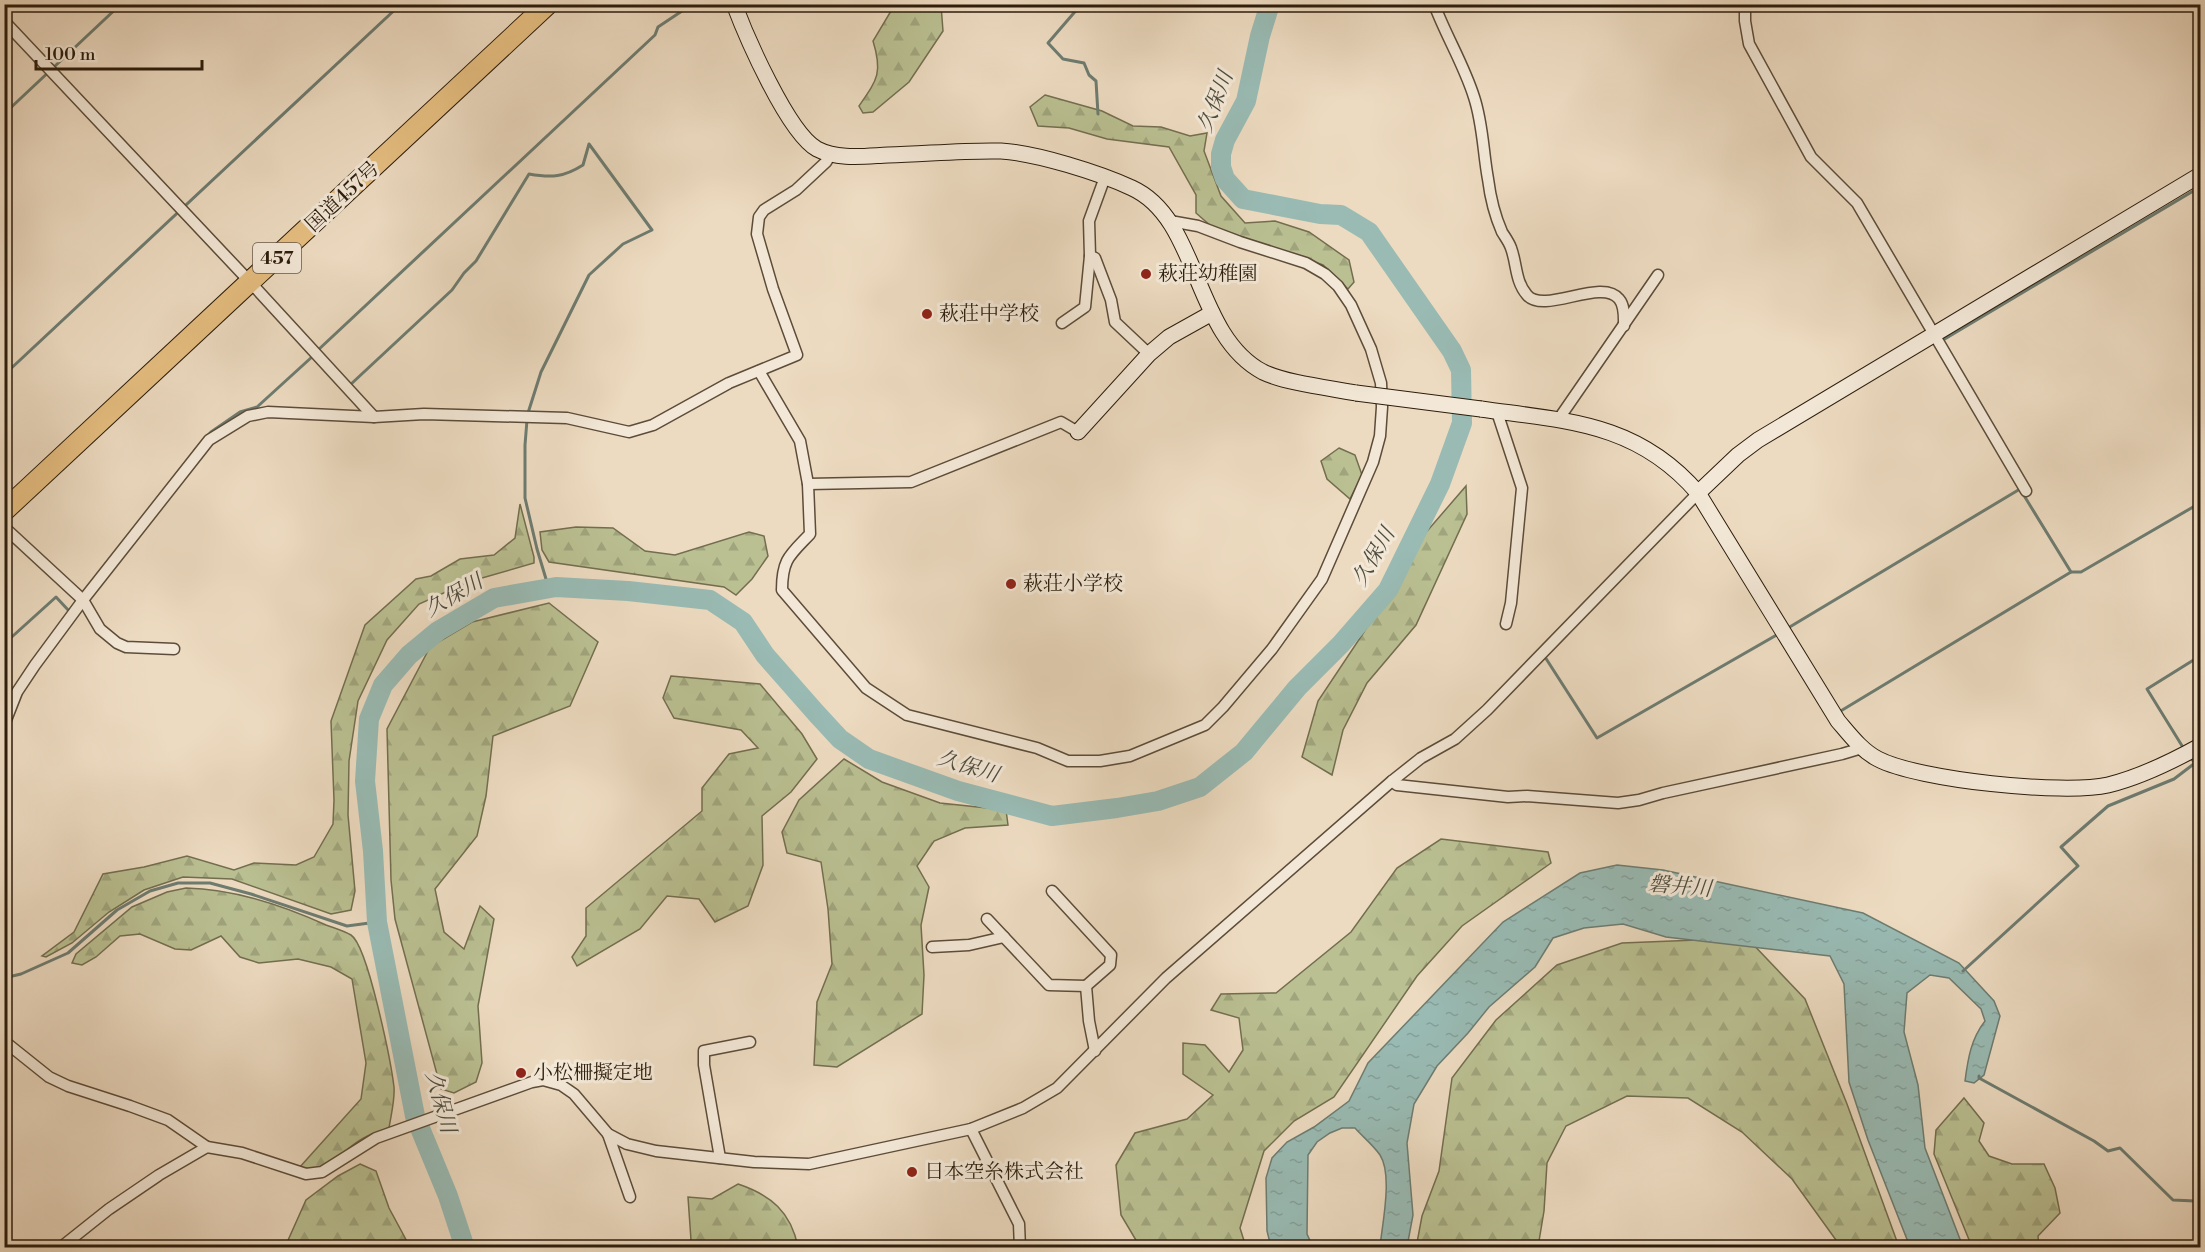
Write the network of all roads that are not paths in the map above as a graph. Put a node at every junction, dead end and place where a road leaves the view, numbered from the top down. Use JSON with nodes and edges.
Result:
{"nodes":[{"id":1,"x":549,"y":4,"type":"edge"},
{"id":2,"x":734,"y":4,"type":"edge"},
{"id":3,"x":1434,"y":4,"type":"edge"},
{"id":4,"x":1745,"y":4,"type":"edge"},
{"id":5,"x":4,"y":21,"type":"edge"},
{"id":6,"x":831,"y":154,"type":"junction"},
{"id":7,"x":2200,"y":175,"type":"edge"},
{"id":8,"x":1105,"y":177,"type":"junction"},
{"id":9,"x":1170,"y":221,"type":"junction"},
{"id":10,"x":1090,"y":256,"type":"junction"},
{"id":11,"x":1658,"y":275,"type":"dead end"},
{"id":12,"x":251,"y":283,"type":"junction"},
{"id":13,"x":1212,"y":313,"type":"junction"},
{"id":14,"x":1062,"y":322,"type":"dead end"},
{"id":15,"x":1624,"y":326,"type":"junction"},
{"id":16,"x":1934,"y":336,"type":"junction"},
{"id":17,"x":1149,"y":354,"type":"junction"},
{"id":18,"x":759,"y":372,"type":"junction"},
{"id":19,"x":1497,"y":411,"type":"junction"},
{"id":20,"x":374,"y":417,"type":"junction"},
{"id":21,"x":1558,"y":420,"type":"junction"},
{"id":22,"x":1078,"y":432,"type":"joint"},
{"id":23,"x":808,"y":484,"type":"junction"},
{"id":24,"x":2026,"y":491,"type":"dead end"},
{"id":25,"x":1698,"y":493,"type":"junction"},
{"id":26,"x":4,"y":511,"type":"edge"},
{"id":27,"x":4,"y":527,"type":"edge"},
{"id":28,"x":83,"y":600,"type":"junction"},
{"id":29,"x":1506,"y":624,"type":"dead end"},
{"id":30,"x":174,"y":649,"type":"dead end"},
{"id":31,"x":4,"y":725,"type":"edge"},
{"id":32,"x":2200,"y":746,"type":"edge"},
{"id":33,"x":1862,"y":748,"type":"junction"},
{"id":34,"x":1392,"y":781,"type":"junction"},
{"id":35,"x":1052,"y":891,"type":"dead end"},
{"id":36,"x":987,"y":919,"type":"dead end"},
{"id":37,"x":1004,"y":937,"type":"junction"},
{"id":38,"x":932,"y":947,"type":"dead end"},
{"id":39,"x":1086,"y":986,"type":"junction"},
{"id":40,"x":4,"y":1041,"type":"edge"},
{"id":41,"x":750,"y":1042,"type":"dead end"},
{"id":42,"x":1095,"y":1052,"type":"junction"},
{"id":43,"x":972,"y":1129,"type":"junction"},
{"id":44,"x":608,"y":1134,"type":"junction"},
{"id":45,"x":207,"y":1147,"type":"junction"},
{"id":46,"x":720,"y":1158,"type":"junction"},
{"id":47,"x":630,"y":1197,"type":"dead end"},
{"id":48,"x":60,"y":1248,"type":"edge"},
{"id":49,"x":1020,"y":1248,"type":"edge"}],
"edges":[{"from":1,"to":12,"type":"highway","name":"国道457号","number":"457"},
{"from":2,"to":6,"type":"street"},
{"from":3,"to":15,"type":"street"},
{"from":4,"to":16,"type":"street"},
{"from":5,"to":12,"type":"street"},
{"from":6,"to":8,"type":"street"},
{"from":6,"to":18,"type":"street"},
{"from":7,"to":16,"type":"street"},
{"from":8,"to":9,"type":"street"},
{"from":8,"to":10,"type":"street"},
{"from":9,"to":13,"type":"street"},
{"from":9,"to":23,"type":"street"},
{"from":10,"to":14,"type":"street"},
{"from":10,"to":17,"type":"street"},
{"from":11,"to":15,"type":"street"},
{"from":12,"to":20,"type":"street"},
{"from":12,"to":26,"type":"highway","name":"国道457号","number":"457"},
{"from":13,"to":17,"type":"street"},
{"from":13,"to":19,"type":"street","bridge":true},
{"from":15,"to":21,"type":"street"},
{"from":16,"to":24,"type":"street"},
{"from":16,"to":25,"type":"street"},
{"from":17,"to":22,"type":"street"},
{"from":18,"to":20,"type":"street"},
{"from":18,"to":23,"type":"street"},
{"from":19,"to":21,"type":"street"},
{"from":19,"to":29,"type":"street"},
{"from":20,"to":28,"type":"street"},
{"from":21,"to":25,"type":"street"},
{"from":22,"to":23,"type":"street"},
{"from":25,"to":33,"type":"street"},
{"from":25,"to":34,"type":"street"},
{"from":27,"to":28,"type":"street"},
{"from":28,"to":30,"type":"street"},
{"from":28,"to":31,"type":"street"},
{"from":32,"to":33,"type":"street"},
{"from":33,"to":34,"type":"street"},
{"from":34,"to":42,"type":"street"},
{"from":35,"to":39,"type":"street"},
{"from":36,"to":37,"type":"street"},
{"from":37,"to":38,"type":"street"},
{"from":37,"to":39,"type":"street"},
{"from":39,"to":42,"type":"street"},
{"from":40,"to":45,"type":"street"},
{"from":41,"to":46,"type":"street"},
{"from":42,"to":43,"type":"street"},
{"from":43,"to":46,"type":"street"},
{"from":43,"to":49,"type":"street"},
{"from":44,"to":45,"type":"street"},
{"from":44,"to":46,"type":"street"},
{"from":44,"to":47,"type":"street"},
{"from":45,"to":48,"type":"street"}]}
